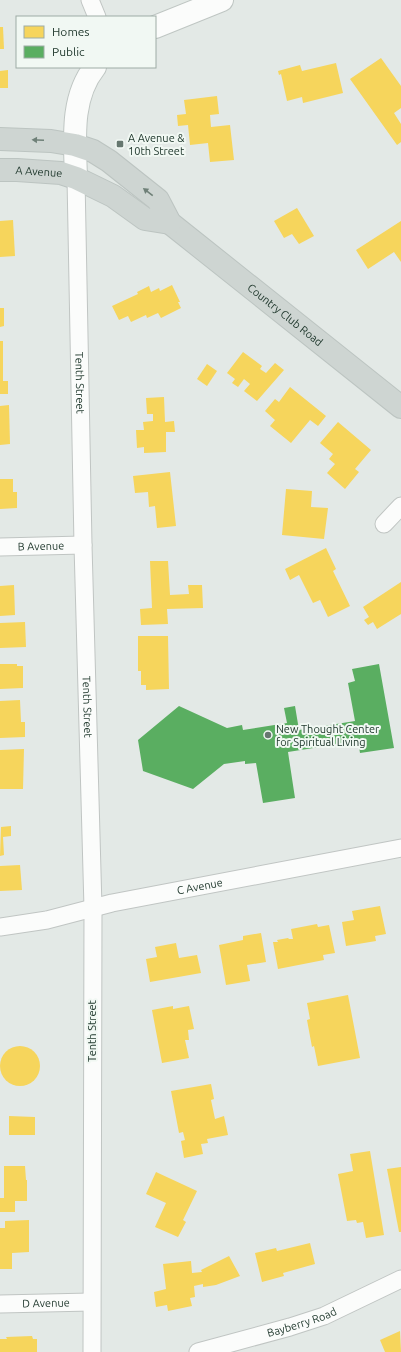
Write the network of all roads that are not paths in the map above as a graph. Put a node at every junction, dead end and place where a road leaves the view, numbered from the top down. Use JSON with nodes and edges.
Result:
{"nodes":[{"id":1,"x":90,"y":0,"type":"edge"},
{"id":2,"x":222,"y":0,"type":"edge"},
{"id":3,"x":97,"y":16,"type":"edge"},
{"id":4,"x":156,"y":27,"type":"edge"},
{"id":5,"x":94,"y":68,"type":"edge"},
{"id":6,"x":0,"y":139,"type":"edge"},
{"id":7,"x":75,"y":145,"type":"junction"},
{"id":8,"x":0,"y":170,"type":"edge"},
{"id":9,"x":76,"y":178,"type":"junction"},
{"id":10,"x":170,"y":223,"type":"junction"},
{"id":11,"x":401,"y":407,"type":"edge"},
{"id":12,"x":401,"y":506,"type":"edge"},
{"id":13,"x":384,"y":524,"type":"dead end"},
{"id":14,"x":83,"y":545,"type":"junction"},
{"id":15,"x":0,"y":547,"type":"edge"},
{"id":16,"x":401,"y":848,"type":"edge"},
{"id":17,"x":93,"y":908,"type":"junction"},
{"id":18,"x":0,"y":927,"type":"edge"},
{"id":19,"x":401,"y":1278,"type":"edge"},
{"id":20,"x":91,"y":1302,"type":"junction"},
{"id":21,"x":0,"y":1304,"type":"edge"},
{"id":22,"x":92,"y":1352,"type":"edge"},
{"id":23,"x":198,"y":1352,"type":"edge"}],
"edges":[{"from":1,"to":3,"type":"street"},
{"from":2,"to":4,"type":"street"},
{"from":5,"to":7,"type":"street","name":"Tenth Street"},
{"from":7,"to":6,"type":"main road","one_way":true},
{"from":7,"to":9,"type":"street","name":"Tenth Street"},
{"from":10,"to":7,"type":"main road","name":"Country Club Road","one_way":true},
{"from":8,"to":9,"type":"main road","name":"A Avenue"},
{"from":9,"to":10,"type":"main road","name":"Country Club Road"},
{"from":9,"to":14,"type":"street","name":"Tenth Street"},
{"from":10,"to":11,"type":"main road","name":"Country Club Road"},
{"from":12,"to":13,"type":"street"},
{"from":14,"to":15,"type":"street","name":"B Avenue"},
{"from":14,"to":17,"type":"street","name":"Tenth Street"},
{"from":16,"to":17,"type":"street","name":"C Avenue"},
{"from":17,"to":18,"type":"street","name":"C Avenue"},
{"from":17,"to":20,"type":"street","name":"Tenth Street"},
{"from":19,"to":23,"type":"street","name":"Bayberry Road"},
{"from":20,"to":21,"type":"street","name":"D Avenue"},
{"from":20,"to":22,"type":"street","name":"Tenth Street"}]}
